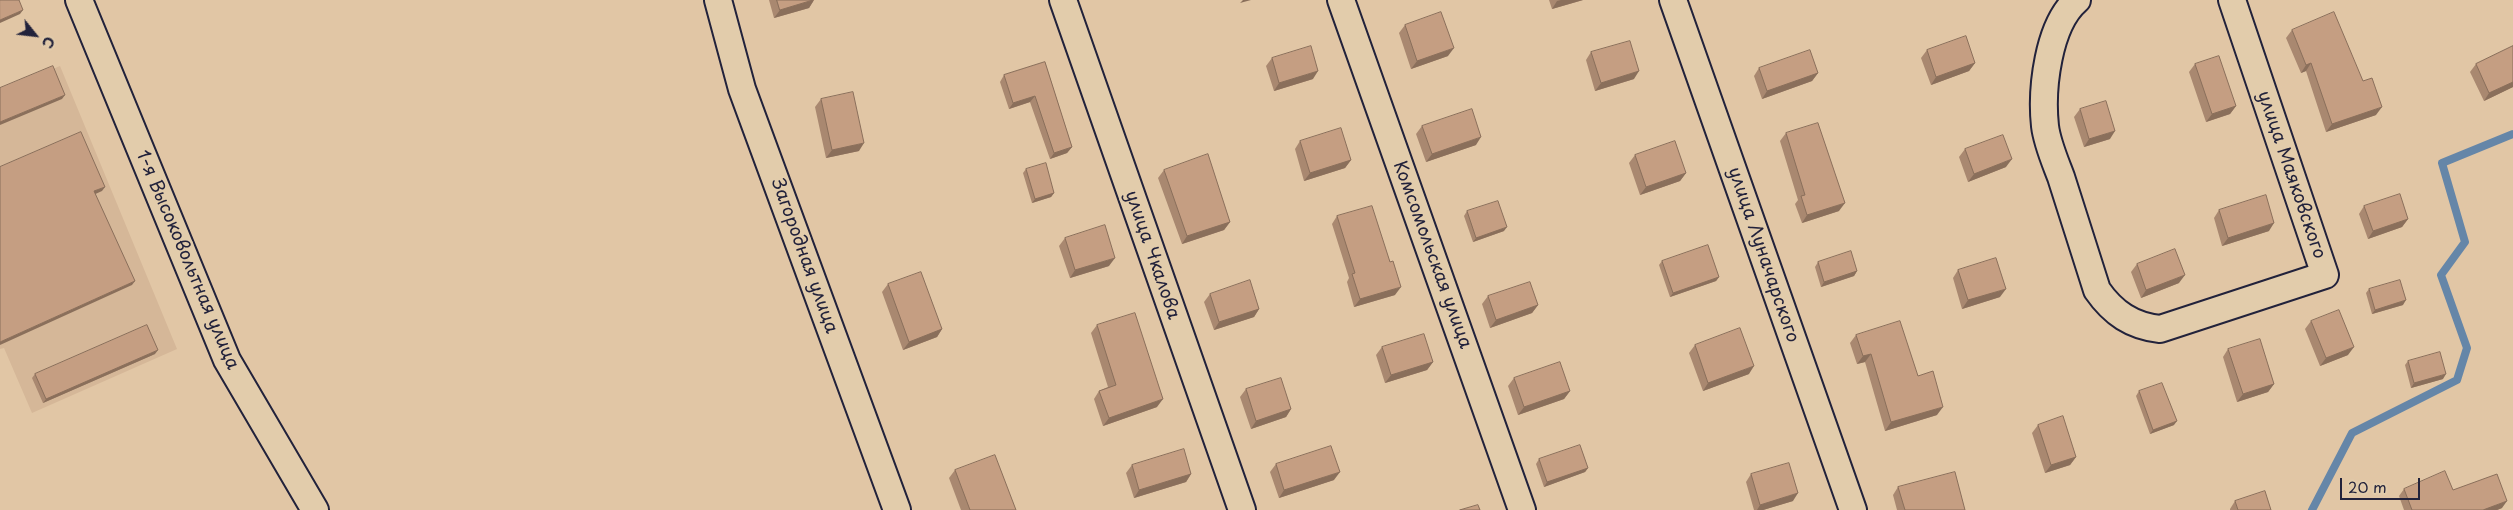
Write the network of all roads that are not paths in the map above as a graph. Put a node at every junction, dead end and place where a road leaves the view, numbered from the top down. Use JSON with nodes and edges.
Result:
{"nodes":[{"id":1,"x":79,"y":0,"type":"edge"},
{"id":2,"x":718,"y":0,"type":"edge"},
{"id":3,"x":1063,"y":0,"type":"edge"},
{"id":4,"x":1341,"y":0,"type":"edge"},
{"id":5,"x":1673,"y":0,"type":"edge"},
{"id":6,"x":2078,"y":0,"type":"edge"},
{"id":7,"x":2232,"y":0,"type":"edge"},
{"id":8,"x":315,"y":510,"type":"edge"},
{"id":9,"x":897,"y":510,"type":"edge"},
{"id":10,"x":1242,"y":510,"type":"edge"},
{"id":11,"x":1522,"y":510,"type":"edge"},
{"id":12,"x":1853,"y":510,"type":"edge"}],
"edges":[{"from":1,"to":8,"type":"street","name":"1-я Высоковольтная улица"},
{"from":2,"to":9,"type":"street","name":"Загородная улица"},
{"from":3,"to":10,"type":"street","name":"улица Чкалова"},
{"from":4,"to":11,"type":"street","name":"Комсомольская улица"},
{"from":5,"to":12,"type":"street","name":"улица Луначарского"},
{"from":6,"to":7,"type":"street","name":"улица Маяковского"}]}
